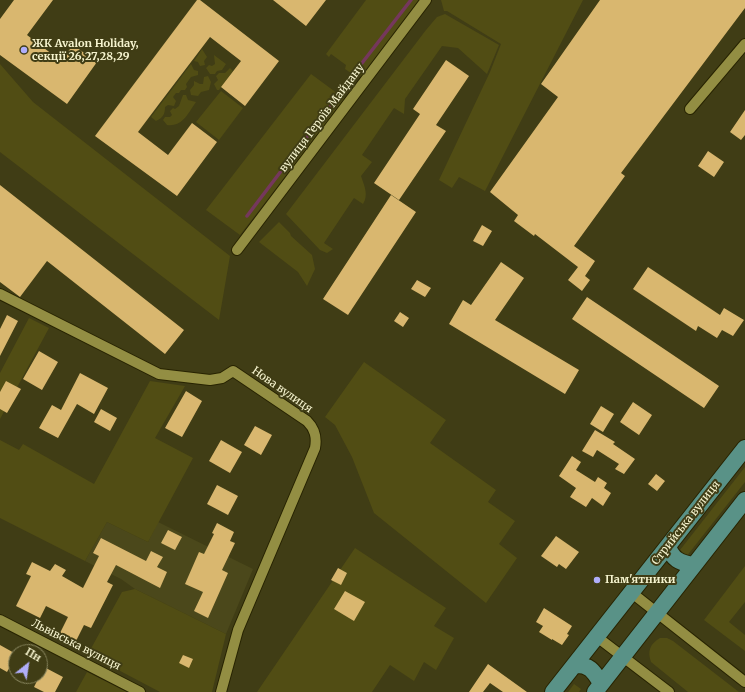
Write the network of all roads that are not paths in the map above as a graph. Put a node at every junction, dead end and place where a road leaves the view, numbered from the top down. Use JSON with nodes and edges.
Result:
{"nodes":[{"id":1,"x":426,"y":0,"type":"edge"},
{"id":2,"x":745,"y":44,"type":"edge"},
{"id":3,"x":690,"y":109,"type":"dead end"},
{"id":4,"x":237,"y":250,"type":"dead end"},
{"id":5,"x":0,"y":294,"type":"edge"},
{"id":6,"x":745,"y":448,"type":"edge"},
{"id":7,"x":745,"y":500,"type":"edge"},
{"id":8,"x":668,"y":546,"type":"junction"},
{"id":9,"x":693,"y":566,"type":"junction"},
{"id":10,"x":632,"y":593,"type":"junction"},
{"id":11,"x":656,"y":612,"type":"junction"},
{"id":12,"x":0,"y":620,"type":"edge"},
{"id":13,"x":597,"y":637,"type":"junction"},
{"id":14,"x":622,"y":656,"type":"junction"},
{"id":15,"x":575,"y":664,"type":"junction"},
{"id":16,"x":745,"y":682,"type":"edge"},
{"id":17,"x":598,"y":688,"type":"edge"},
{"id":18,"x":140,"y":692,"type":"edge"},
{"id":19,"x":221,"y":692,"type":"edge"},
{"id":20,"x":553,"y":692,"type":"edge"},
{"id":21,"x":669,"y":692,"type":"edge"}],
"edges":[{"from":1,"to":4,"type":"street","name":"вулиця Героїв Майдану"},
{"from":2,"to":3,"type":"street"},
{"from":5,"to":19,"type":"street","name":"Нова вулиця"},
{"from":6,"to":8,"type":"main road","name":"Стрийська вулиця"},
{"from":7,"to":9,"type":"main road"},
{"from":8,"to":9,"type":"main road"},
{"from":8,"to":10,"type":"main road","name":"Стрийська вулиця"},
{"from":9,"to":11,"type":"main road"},
{"from":10,"to":11,"type":"street"},
{"from":10,"to":13,"type":"main road","name":"Стрийська вулиця"},
{"from":11,"to":14,"type":"main road"},
{"from":11,"to":16,"type":"street"},
{"from":12,"to":18,"type":"street","name":"Львівська вулиця"},
{"from":13,"to":14,"type":"street"},
{"from":13,"to":15,"type":"main road","name":"Стрийська вулиця"},
{"from":14,"to":17,"type":"main road"},
{"from":14,"to":21,"type":"street"},
{"from":15,"to":17,"type":"main road"},
{"from":15,"to":20,"type":"main road","name":"Стрийська вулиця"}]}
